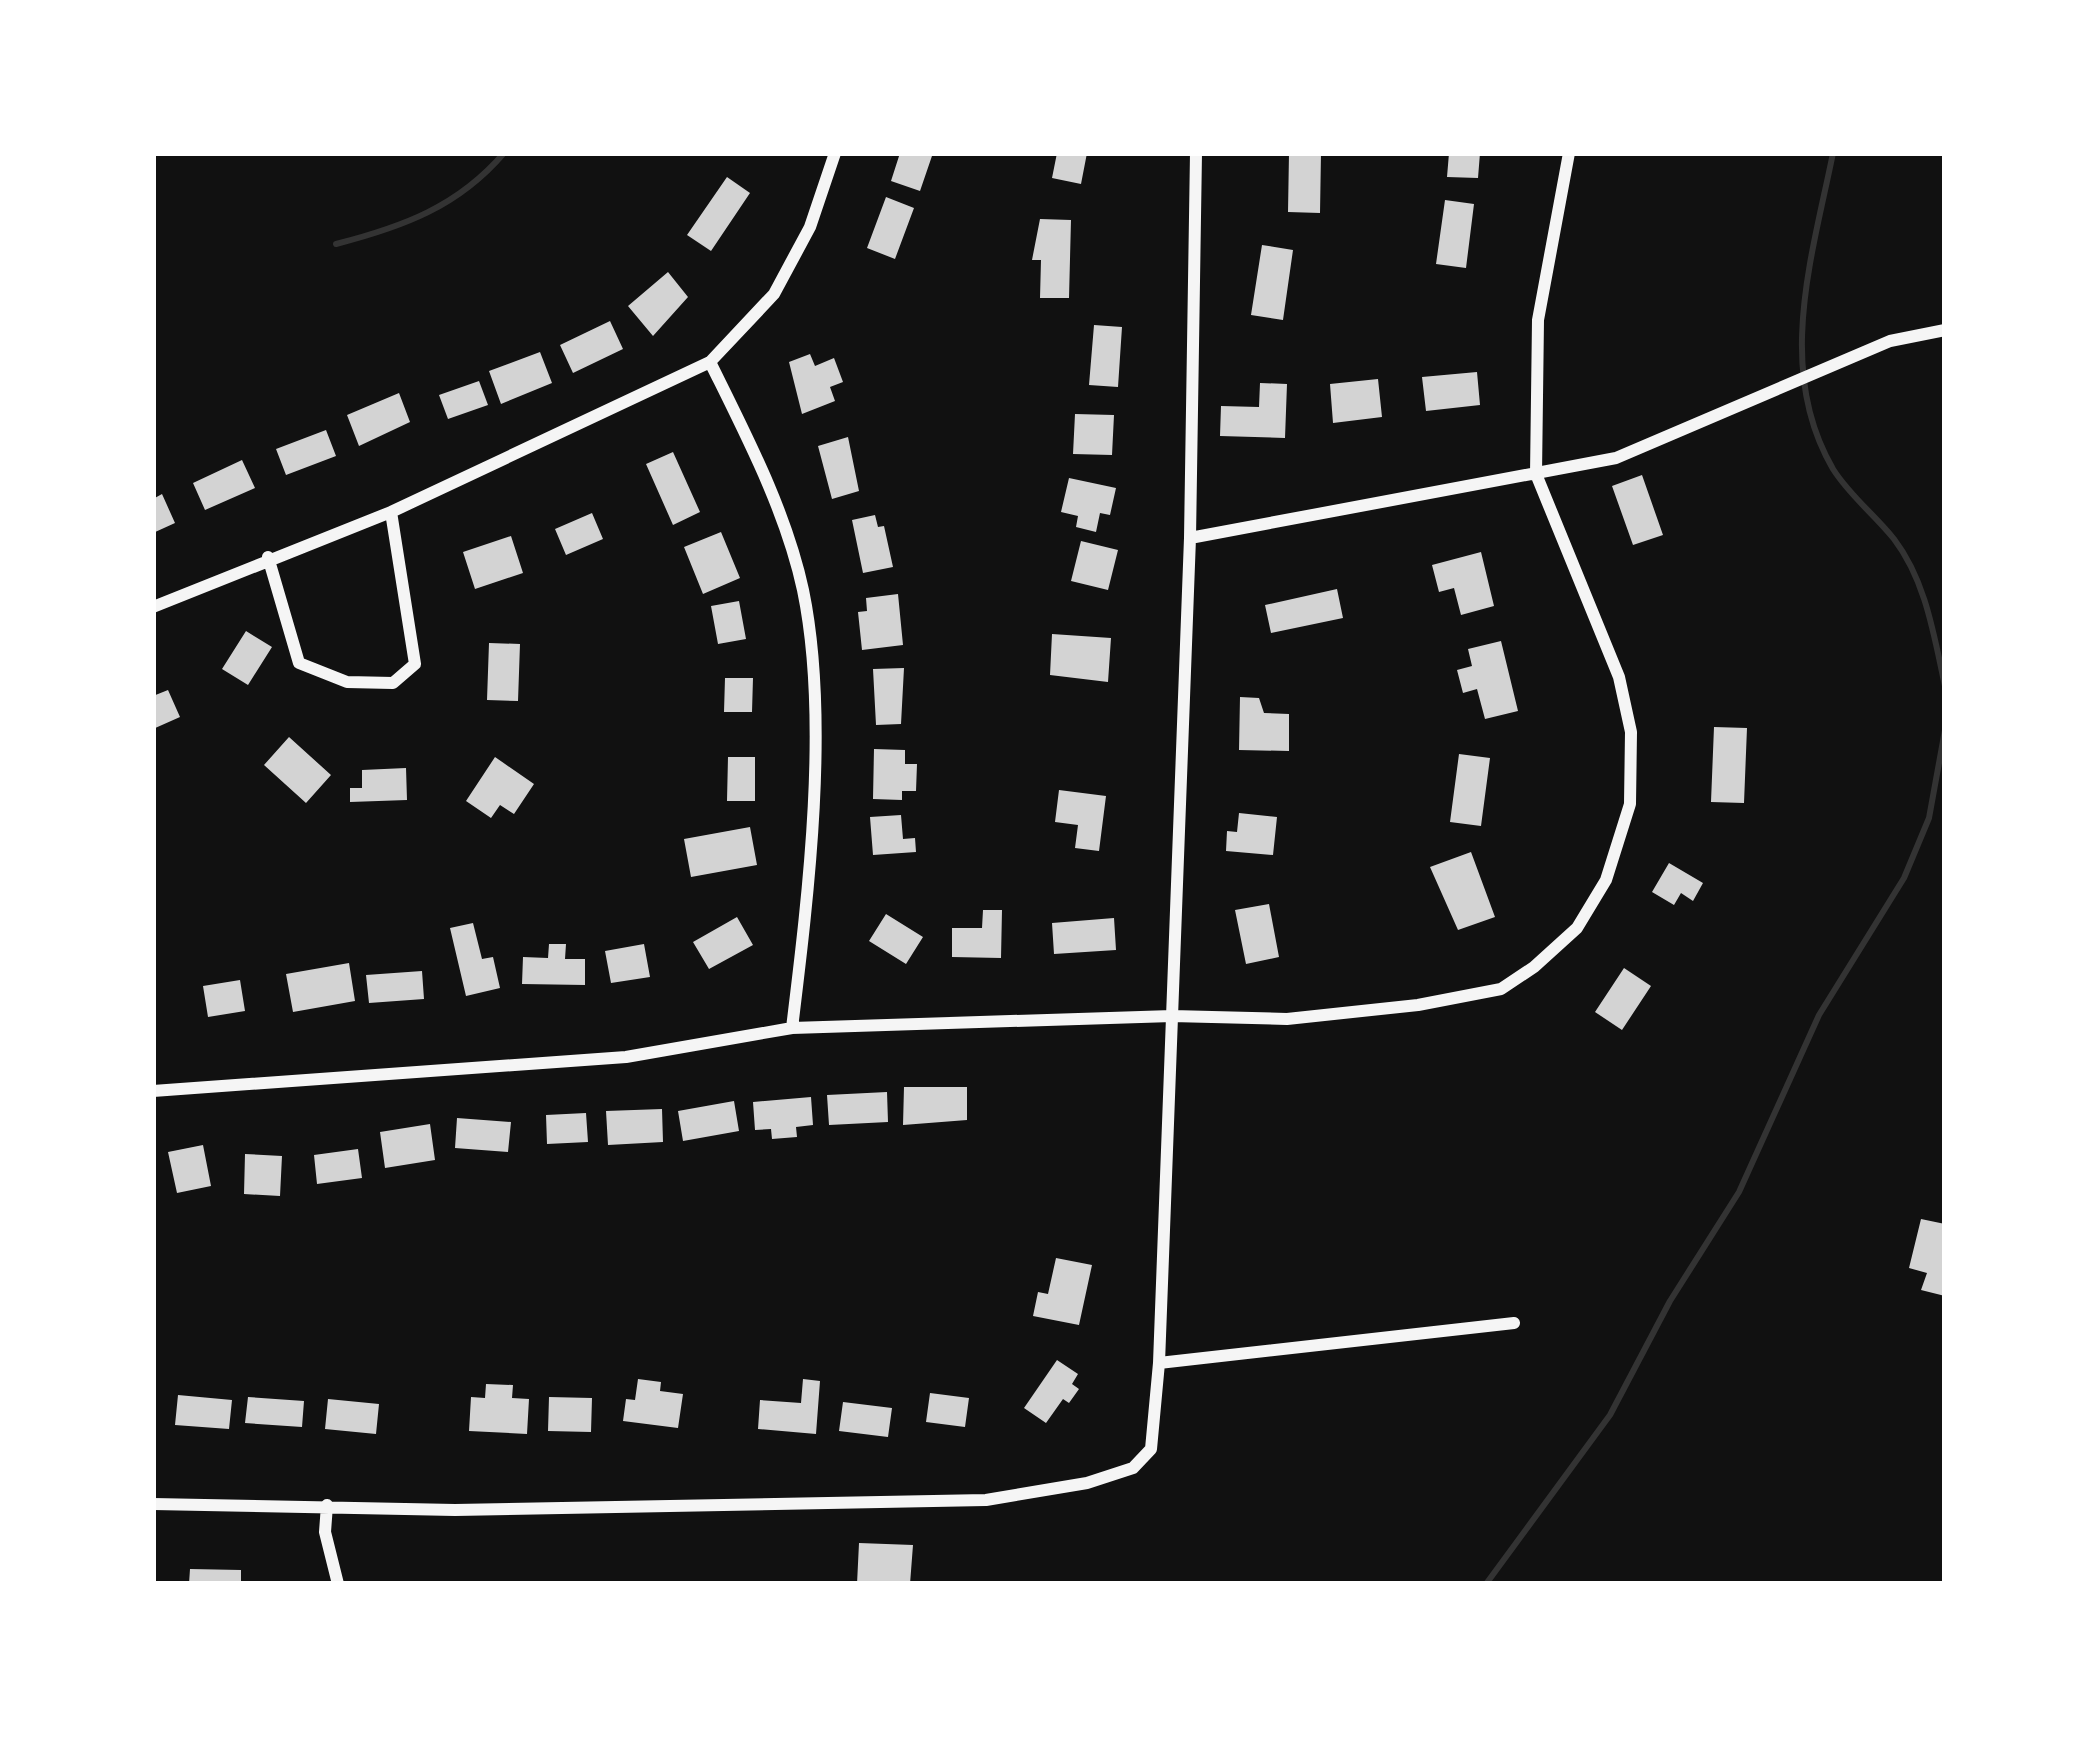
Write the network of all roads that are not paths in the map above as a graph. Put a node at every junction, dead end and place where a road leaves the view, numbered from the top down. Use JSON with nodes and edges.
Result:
{"nodes":[{"id":1,"x":835,"y":153,"type":"edge"},
{"id":2,"x":1196,"y":153,"type":"edge"},
{"id":3,"x":1570,"y":153,"type":"edge"},
{"id":4,"x":1945,"y":330,"type":"edge"},
{"id":5,"x":710,"y":362,"type":"junction"},
{"id":6,"x":1536,"y":474,"type":"junction"},
{"id":7,"x":391,"y":512,"type":"junction"},
{"id":8,"x":1190,"y":538,"type":"junction"},
{"id":9,"x":268,"y":557,"type":"junction"},
{"id":10,"x":153,"y":608,"type":"edge"},
{"id":11,"x":1172,"y":1016,"type":"junction"},
{"id":12,"x":791,"y":1028,"type":"junction"},
{"id":13,"x":153,"y":1091,"type":"edge"},
{"id":14,"x":1514,"y":1323,"type":"dead end"},
{"id":15,"x":1159,"y":1363,"type":"junction"},
{"id":16,"x":153,"y":1504,"type":"edge"},
{"id":17,"x":327,"y":1505,"type":"junction"},
{"id":18,"x":338,"y":1584,"type":"edge"}],
"edges":[{"from":1,"to":5,"type":"street"},
{"from":2,"to":8,"type":"street"},
{"from":3,"to":6,"type":"street"},
{"from":4,"to":6,"type":"street"},
{"from":5,"to":7,"type":"street"},
{"from":5,"to":12,"type":"street"},
{"from":6,"to":8,"type":"street"},
{"from":6,"to":11,"type":"street"},
{"from":7,"to":9,"type":"street"},
{"from":7,"to":9,"type":"street"},
{"from":8,"to":11,"type":"street"},
{"from":9,"to":10,"type":"street"},
{"from":11,"to":12,"type":"street"},
{"from":11,"to":15,"type":"street"},
{"from":12,"to":13,"type":"street"},
{"from":14,"to":15,"type":"street"},
{"from":15,"to":17,"type":"street"},
{"from":16,"to":17,"type":"street"},
{"from":17,"to":18,"type":"street"}]}
